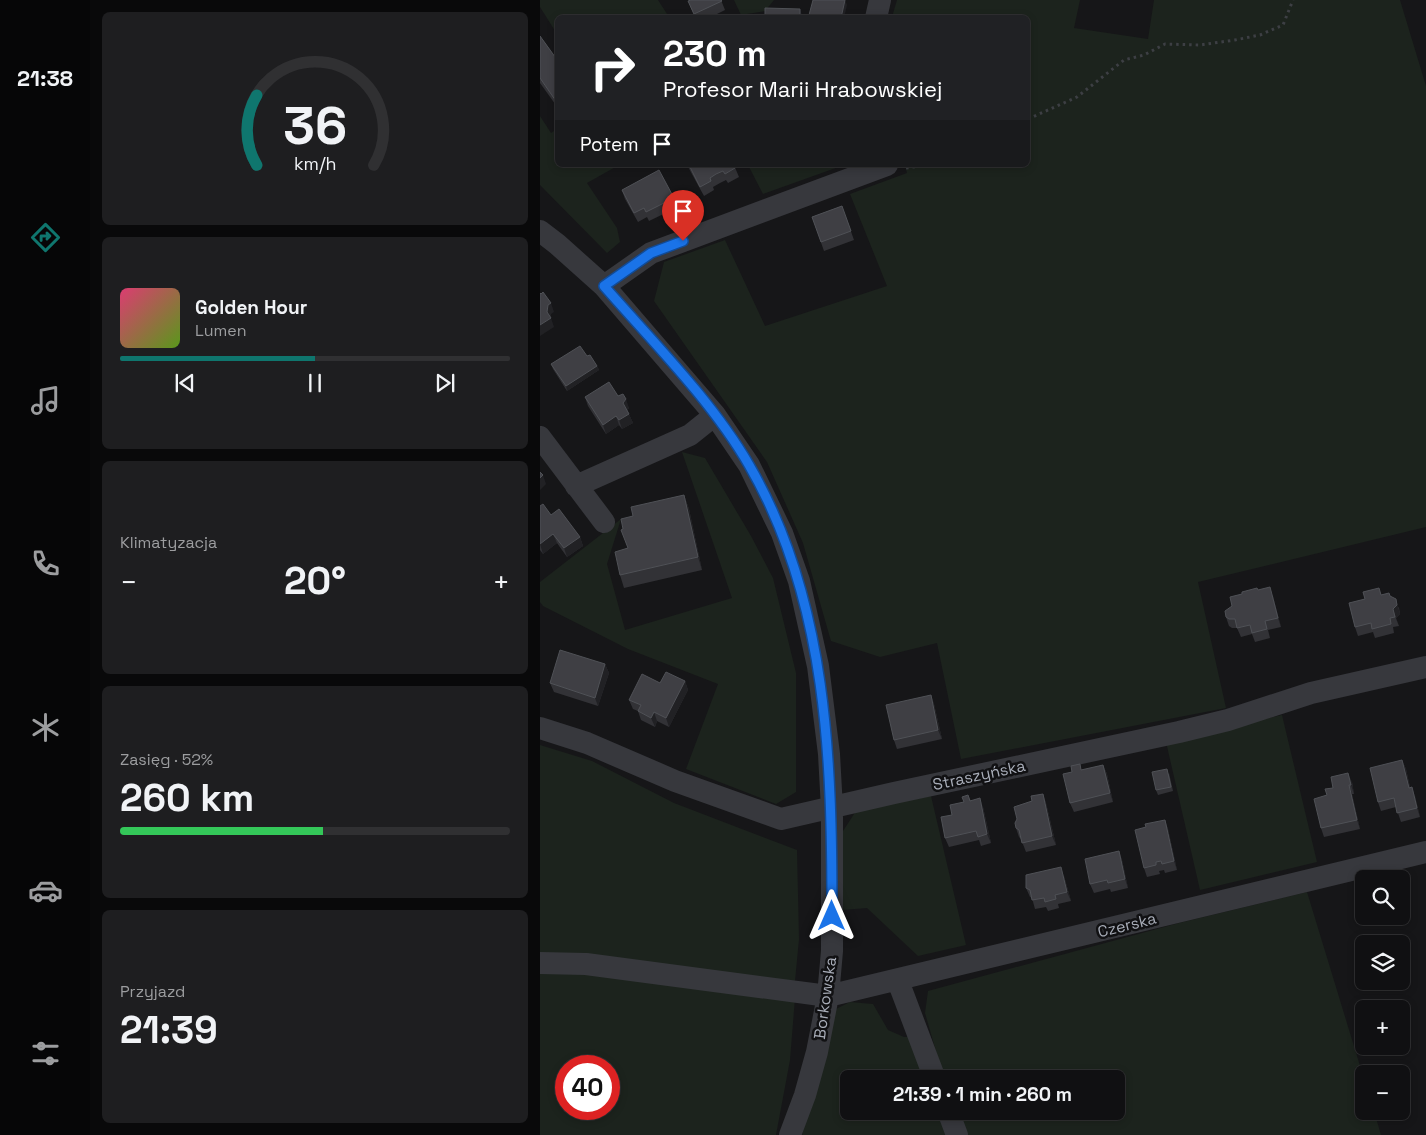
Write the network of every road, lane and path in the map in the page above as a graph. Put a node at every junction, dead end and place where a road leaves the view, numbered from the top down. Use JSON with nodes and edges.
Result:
{"nodes":[{"id":1,"x":880,"y":0,"type":"edge"},
{"id":2,"x":1293,"y":0,"type":"edge"},
{"id":3,"x":877,"y":15,"type":"edge"},
{"id":4,"x":1030,"y":118,"type":"edge"},
{"id":5,"x":882,"y":167,"type":"edge"},
{"id":6,"x":540,"y":231,"type":"edge"},
{"id":7,"x":604,"y":286,"type":"junction"},
{"id":8,"x":715,"y":415,"type":"junction"},
{"id":9,"x":540,"y":438,"type":"edge"},
{"id":10,"x":576,"y":486,"type":"junction"},
{"id":11,"x":604,"y":522,"type":"dead end"},
{"id":12,"x":1426,"y":667,"type":"edge"},
{"id":13,"x":540,"y":728,"type":"edge"},
{"id":14,"x":832,"y":809,"type":"junction"},
{"id":15,"x":1426,"y":852,"type":"edge"},
{"id":16,"x":540,"y":963,"type":"edge"},
{"id":17,"x":898,"y":981,"type":"junction"},
{"id":18,"x":828,"y":996,"type":"junction"},
{"id":19,"x":932,"y":1070,"type":"edge"},
{"id":20,"x":951,"y":1120,"type":"edge"},
{"id":21,"x":790,"y":1135,"type":"edge"},
{"id":22,"x":957,"y":1135,"type":"edge"}],
"edges":[{"from":1,"to":3,"type":"street"},
{"from":2,"to":4,"type":"path"},
{"from":5,"to":7,"type":"street"},
{"from":6,"to":7,"type":"street","name":"Borkowska"},
{"from":7,"to":8,"type":"street","name":"Borkowska"},
{"from":8,"to":10,"type":"street"},
{"from":8,"to":14,"type":"street","name":"Borkowska"},
{"from":9,"to":10,"type":"street"},
{"from":10,"to":11,"type":"street"},
{"from":12,"to":14,"type":"street","name":"Straszyńska"},
{"from":13,"to":14,"type":"street","name":"Straszyńska"},
{"from":14,"to":18,"type":"street","name":"Borkowska"},
{"from":15,"to":17,"type":"street","name":"Czerska"},
{"from":16,"to":18,"type":"street","name":"Czerska"},
{"from":17,"to":18,"type":"street","name":"Czerska"},
{"from":17,"to":19,"type":"street"},
{"from":18,"to":21,"type":"street","name":"Borkowska"},
{"from":20,"to":22,"type":"street"}]}
